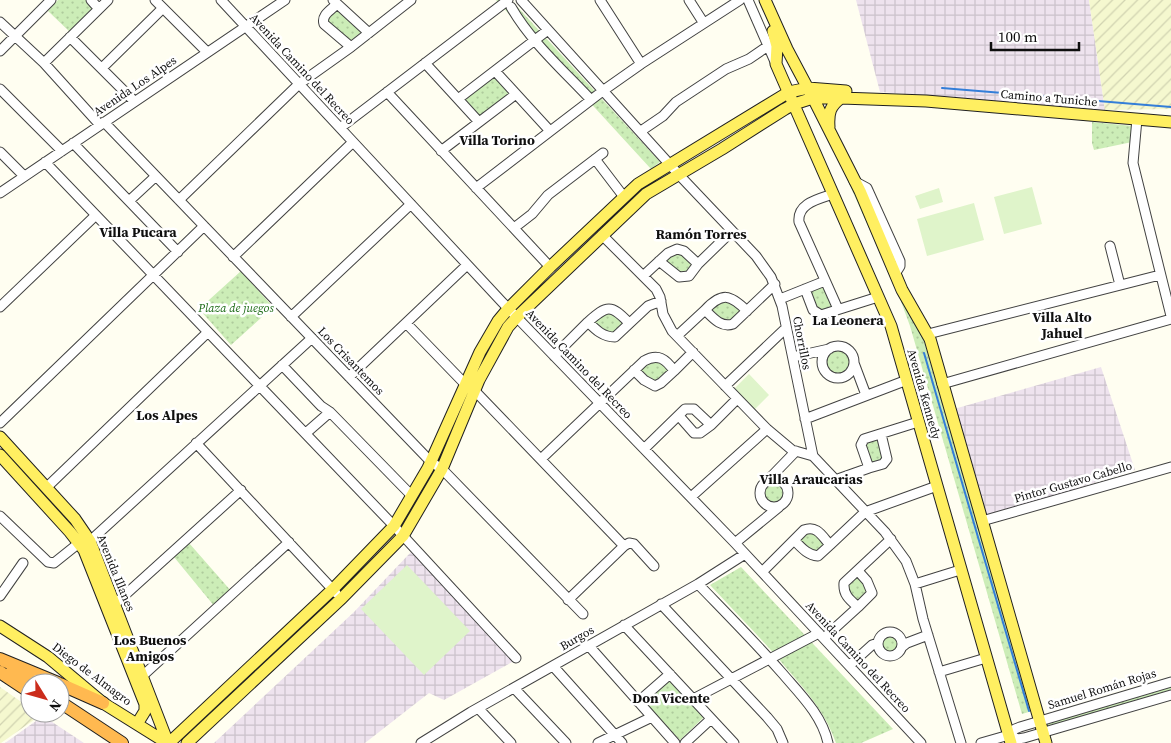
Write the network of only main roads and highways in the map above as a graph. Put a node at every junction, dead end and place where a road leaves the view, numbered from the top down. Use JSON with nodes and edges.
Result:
{"nodes":[{"id":1,"x":759,"y":0,"type":"edge"},
{"id":2,"x":765,"y":0,"type":"edge"},
{"id":3,"x":789,"y":92,"type":"junction"},
{"id":4,"x":811,"y":93,"type":"junction"},
{"id":5,"x":841,"y":98,"type":"junction"},
{"id":6,"x":926,"y":101,"type":"junction"},
{"id":7,"x":794,"y":104,"type":"junction"},
{"id":8,"x":750,"y":115,"type":"junction"},
{"id":9,"x":1171,"y":122,"type":"edge"},
{"id":10,"x":757,"y":127,"type":"junction"},
{"id":11,"x":829,"y":128,"type":"junction"},
{"id":12,"x":512,"y":313,"type":"junction"},
{"id":13,"x":0,"y":437,"type":"edge"},
{"id":14,"x":0,"y":455,"type":"edge"},
{"id":15,"x":84,"y":542,"type":"junction"},
{"id":16,"x":0,"y":626,"type":"edge"},
{"id":17,"x":0,"y":661,"type":"edge"},
{"id":18,"x":0,"y":672,"type":"edge"},
{"id":19,"x":32,"y":673,"type":"edge"},
{"id":20,"x":20,"y":675,"type":"edge"},
{"id":21,"x":139,"y":678,"type":"junction"},
{"id":22,"x":20,"y":685,"type":"edge"},
{"id":23,"x":70,"y":688,"type":"edge"},
{"id":24,"x":104,"y":703,"type":"junction"},
{"id":25,"x":70,"y":709,"type":"edge"},
{"id":26,"x":70,"y":719,"type":"edge"},
{"id":27,"x":137,"y":724,"type":"junction"},
{"id":28,"x":1044,"y":738,"type":"edge"},
{"id":29,"x":1010,"y":739,"type":"edge"},
{"id":30,"x":107,"y":743,"type":"edge"},
{"id":31,"x":122,"y":743,"type":"edge"},
{"id":32,"x":156,"y":743,"type":"edge"},
{"id":33,"x":168,"y":743,"type":"edge"},
{"id":34,"x":186,"y":743,"type":"edge"}],
"edges":[{"from":1,"to":3,"type":"main road","name":"Avenida Kennedy"},
{"from":2,"to":4,"type":"main road","name":"Avenida Kennedy"},
{"from":3,"to":4,"type":"main road"},
{"from":3,"to":7,"type":"main road","name":"Avenida Kennedy"},
{"from":3,"to":8,"type":"main road"},
{"from":4,"to":5,"type":"main road","name":"Camino a Tuniche"},
{"from":4,"to":6,"type":"main road","name":"Camino a Tuniche"},
{"from":4,"to":7,"type":"main road"},
{"from":4,"to":11,"type":"main road","name":"Avenida Kennedy"},
{"from":5,"to":6,"type":"main road","name":"Camino a Tuniche"},
{"from":5,"to":11,"type":"main road"},
{"from":6,"to":9,"type":"main road","name":"Camino a Tuniche"},
{"from":7,"to":10,"type":"main road"},
{"from":7,"to":29,"type":"main road","name":"Avenida Kennedy"},
{"from":8,"to":10,"type":"main road"},
{"from":8,"to":12,"type":"main road"},
{"from":10,"to":12,"type":"main road"},
{"from":11,"to":28,"type":"main road","name":"Avenida Kennedy"},
{"from":12,"to":33,"type":"main road"},
{"from":12,"to":34,"type":"main road"},
{"from":13,"to":15,"type":"main road","name":"Avenida Illanes"},
{"from":14,"to":15,"type":"main road","name":"Avenida Illanes"},
{"from":15,"to":21,"type":"main road","name":"Avenida Illanes"},
{"from":15,"to":21,"type":"main road","name":"Avenida Illanes"},
{"from":16,"to":24,"type":"main road","name":"Diego de Almagro"},
{"from":17,"to":19,"type":"highway"},
{"from":17,"to":20,"type":"highway"},
{"from":18,"to":22,"type":"highway"},
{"from":21,"to":27,"type":"main road","name":"Avenida Illanes"},
{"from":21,"to":33,"type":"main road","name":"Avenida Illanes"},
{"from":23,"to":24,"type":"highway"},
{"from":24,"to":27,"type":"main road","name":"Diego de Almagro"},
{"from":25,"to":31,"type":"highway"},
{"from":26,"to":30,"type":"highway"},
{"from":27,"to":32,"type":"main road"},
{"from":27,"to":33,"type":"main road","name":"Diego de Almagro"}]}
